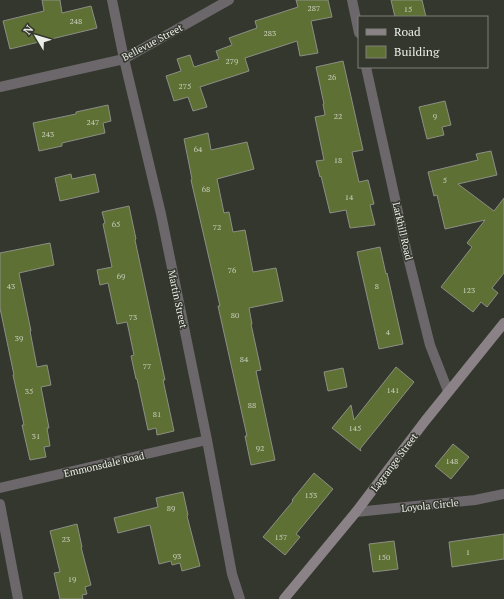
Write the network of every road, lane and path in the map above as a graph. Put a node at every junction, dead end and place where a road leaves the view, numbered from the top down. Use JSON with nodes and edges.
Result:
{"nodes":[{"id":1,"x":112,"y":0,"type":"edge"},
{"id":2,"x":229,"y":0,"type":"edge"},
{"id":3,"x":352,"y":0,"type":"edge"},
{"id":4,"x":358,"y":28,"type":"edge"},
{"id":5,"x":124,"y":59,"type":"junction"},
{"id":6,"x":366,"y":68,"type":"edge"},
{"id":7,"x":0,"y":87,"type":"edge"},
{"id":8,"x":504,"y":323,"type":"edge"},
{"id":9,"x":448,"y":391,"type":"junction"},
{"id":10,"x":207,"y":440,"type":"junction"},
{"id":11,"x":0,"y":488,"type":"edge"},
{"id":12,"x":504,"y":494,"type":"edge"},
{"id":13,"x":0,"y":504,"type":"edge"},
{"id":14,"x":356,"y":512,"type":"junction"},
{"id":15,"x":18,"y":599,"type":"edge"},
{"id":16,"x":240,"y":599,"type":"edge"},
{"id":17,"x":284,"y":599,"type":"edge"}],
"edges":[{"from":1,"to":5,"type":"street","name":"Martin Street"},
{"from":2,"to":5,"type":"street","name":"Bellevue Street"},
{"from":3,"to":4,"type":"street"},
{"from":5,"to":7,"type":"street","name":"Bellevue Street"},
{"from":5,"to":10,"type":"street","name":"Martin Street"},
{"from":6,"to":9,"type":"street","name":"Larkhill Road"},
{"from":8,"to":9,"type":"main road","name":"Lagrange Street"},
{"from":9,"to":14,"type":"main road","name":"Lagrange Street"},
{"from":10,"to":11,"type":"street","name":"Emmonsdale Road"},
{"from":10,"to":16,"type":"street","name":"Martin Street"},
{"from":12,"to":14,"type":"street","name":"Loyola Circle"},
{"from":13,"to":15,"type":"street"},
{"from":14,"to":17,"type":"main road","name":"Lagrange Street"}]}
